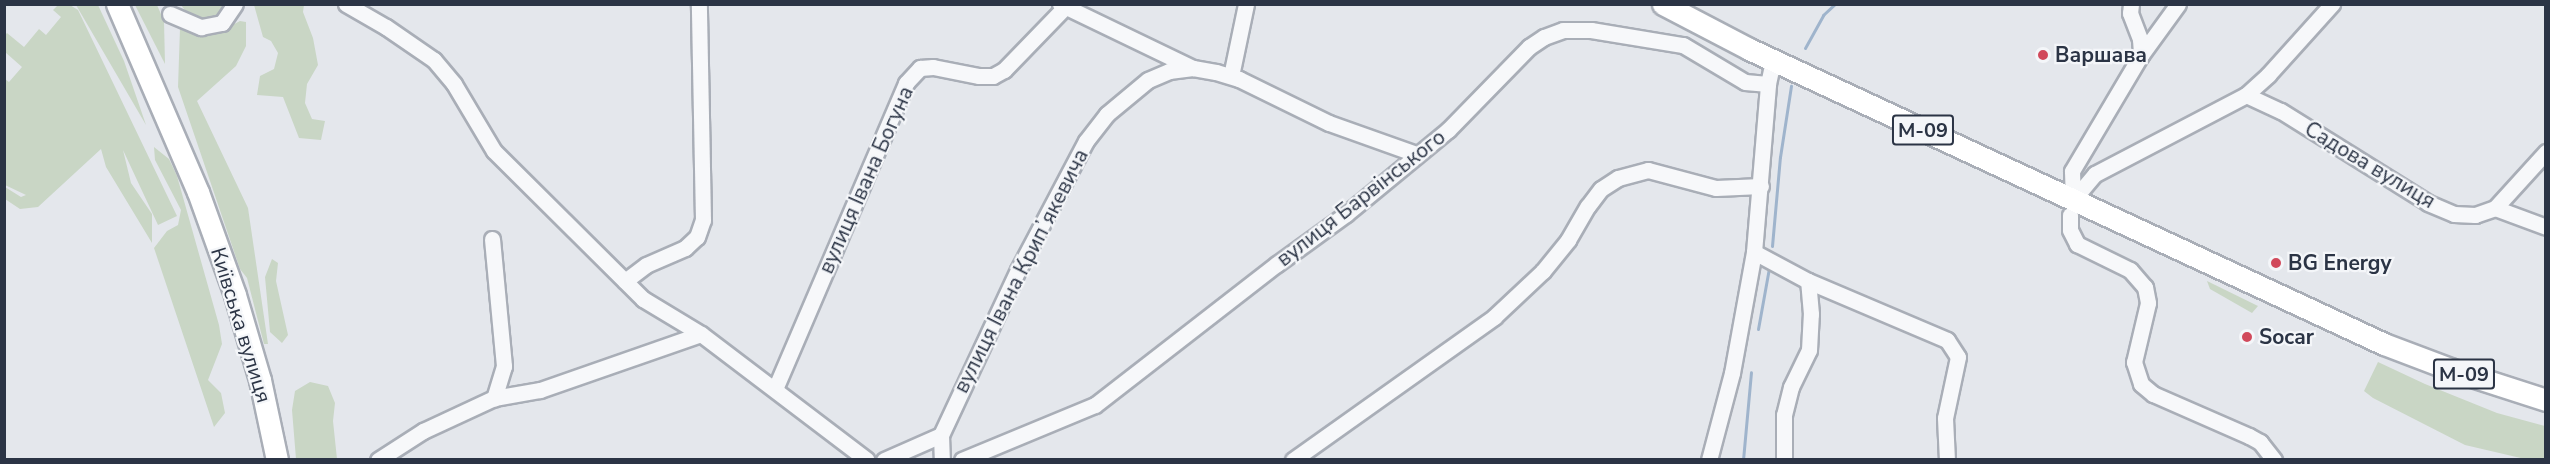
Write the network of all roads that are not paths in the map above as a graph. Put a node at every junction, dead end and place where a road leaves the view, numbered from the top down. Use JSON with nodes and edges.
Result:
{"nodes":[{"id":1,"x":117,"y":4,"type":"edge"},
{"id":2,"x":235,"y":4,"type":"edge"},
{"id":3,"x":345,"y":4,"type":"edge"},
{"id":4,"x":699,"y":4,"type":"edge"},
{"id":5,"x":1246,"y":4,"type":"edge"},
{"id":6,"x":2132,"y":4,"type":"edge"},
{"id":7,"x":2178,"y":4,"type":"edge"},
{"id":8,"x":2332,"y":4,"type":"edge"},
{"id":9,"x":1063,"y":6,"type":"edge"},
{"id":10,"x":1670,"y":6,"type":"edge"},
{"id":11,"x":170,"y":14,"type":"dead end"},
{"id":12,"x":2141,"y":55,"type":"junction"},
{"id":13,"x":1773,"y":60,"type":"junction"},
{"id":14,"x":1193,"y":68,"type":"junction"},
{"id":15,"x":1231,"y":76,"type":"junction"},
{"id":16,"x":1768,"y":84,"type":"junction"},
{"id":17,"x":2246,"y":95,"type":"junction"},
{"id":18,"x":2546,"y":152,"type":"edge"},
{"id":19,"x":1416,"y":154,"type":"junction"},
{"id":20,"x":1761,"y":186,"type":"junction"},
{"id":21,"x":2072,"y":208,"type":"junction"},
{"id":22,"x":2495,"y":208,"type":"junction"},
{"id":23,"x":2546,"y":227,"type":"edge"},
{"id":24,"x":492,"y":238,"type":"dead end"},
{"id":25,"x":1754,"y":252,"type":"junction"},
{"id":26,"x":625,"y":281,"type":"junction"},
{"id":27,"x":1808,"y":281,"type":"junction"},
{"id":28,"x":701,"y":334,"type":"junction"},
{"id":29,"x":775,"y":389,"type":"junction"},
{"id":30,"x":494,"y":398,"type":"junction"},
{"id":31,"x":2546,"y":400,"type":"edge"},
{"id":32,"x":941,"y":435,"type":"junction"},
{"id":33,"x":277,"y":459,"type":"edge"},
{"id":34,"x":378,"y":459,"type":"edge"},
{"id":35,"x":867,"y":459,"type":"edge"},
{"id":36,"x":884,"y":459,"type":"edge"},
{"id":37,"x":942,"y":459,"type":"edge"},
{"id":38,"x":962,"y":459,"type":"edge"},
{"id":39,"x":1293,"y":459,"type":"edge"},
{"id":40,"x":1708,"y":459,"type":"edge"},
{"id":41,"x":1784,"y":459,"type":"edge"},
{"id":42,"x":1947,"y":459,"type":"edge"},
{"id":43,"x":2274,"y":459,"type":"edge"}],
"edges":[{"from":1,"to":33,"type":"highway","name":"Київська вулиця"},
{"from":2,"to":11,"type":"street"},
{"from":3,"to":26,"type":"street"},
{"from":4,"to":26,"type":"street"},
{"from":5,"to":15,"type":"street"},
{"from":6,"to":12,"type":"street"},
{"from":7,"to":12,"type":"street"},
{"from":8,"to":17,"type":"street"},
{"from":9,"to":14,"type":"street","name":"вулиця Івана Крипʼякевича"},
{"from":9,"to":29,"type":"street","name":"вулиця Івана Богуна"},
{"from":10,"to":13,"type":"highway","number":"М-09"},
{"from":12,"to":21,"type":"street"},
{"from":13,"to":16,"type":"street"},
{"from":13,"to":21,"type":"highway","number":"М-09"},
{"from":14,"to":15,"type":"street","name":"вулиця Івана Крипʼякевича"},
{"from":14,"to":32,"type":"street","name":"вулиця Івана Крипʼякевича"},
{"from":15,"to":19,"type":"street","name":"вулиця Івана Крипʼякевича"},
{"from":16,"to":19,"type":"street","name":"вулиця Барвінського"},
{"from":16,"to":20,"type":"street"},
{"from":17,"to":21,"type":"street"},
{"from":17,"to":22,"type":"street","name":"Садова вулиця"},
{"from":18,"to":22,"type":"street"},
{"from":19,"to":38,"type":"street","name":"вулиця Барвінського"},
{"from":20,"to":25,"type":"street"},
{"from":20,"to":39,"type":"street"},
{"from":21,"to":31,"type":"highway","number":"М-09"},
{"from":21,"to":43,"type":"street"},
{"from":22,"to":23,"type":"street"},
{"from":24,"to":30,"type":"street"},
{"from":25,"to":27,"type":"street"},
{"from":25,"to":40,"type":"street"},
{"from":26,"to":28,"type":"street"},
{"from":27,"to":41,"type":"street"},
{"from":27,"to":42,"type":"street"},
{"from":28,"to":29,"type":"street"},
{"from":28,"to":30,"type":"street"},
{"from":29,"to":35,"type":"street"},
{"from":30,"to":34,"type":"street"},
{"from":32,"to":36,"type":"street"},
{"from":32,"to":37,"type":"street"}]}
